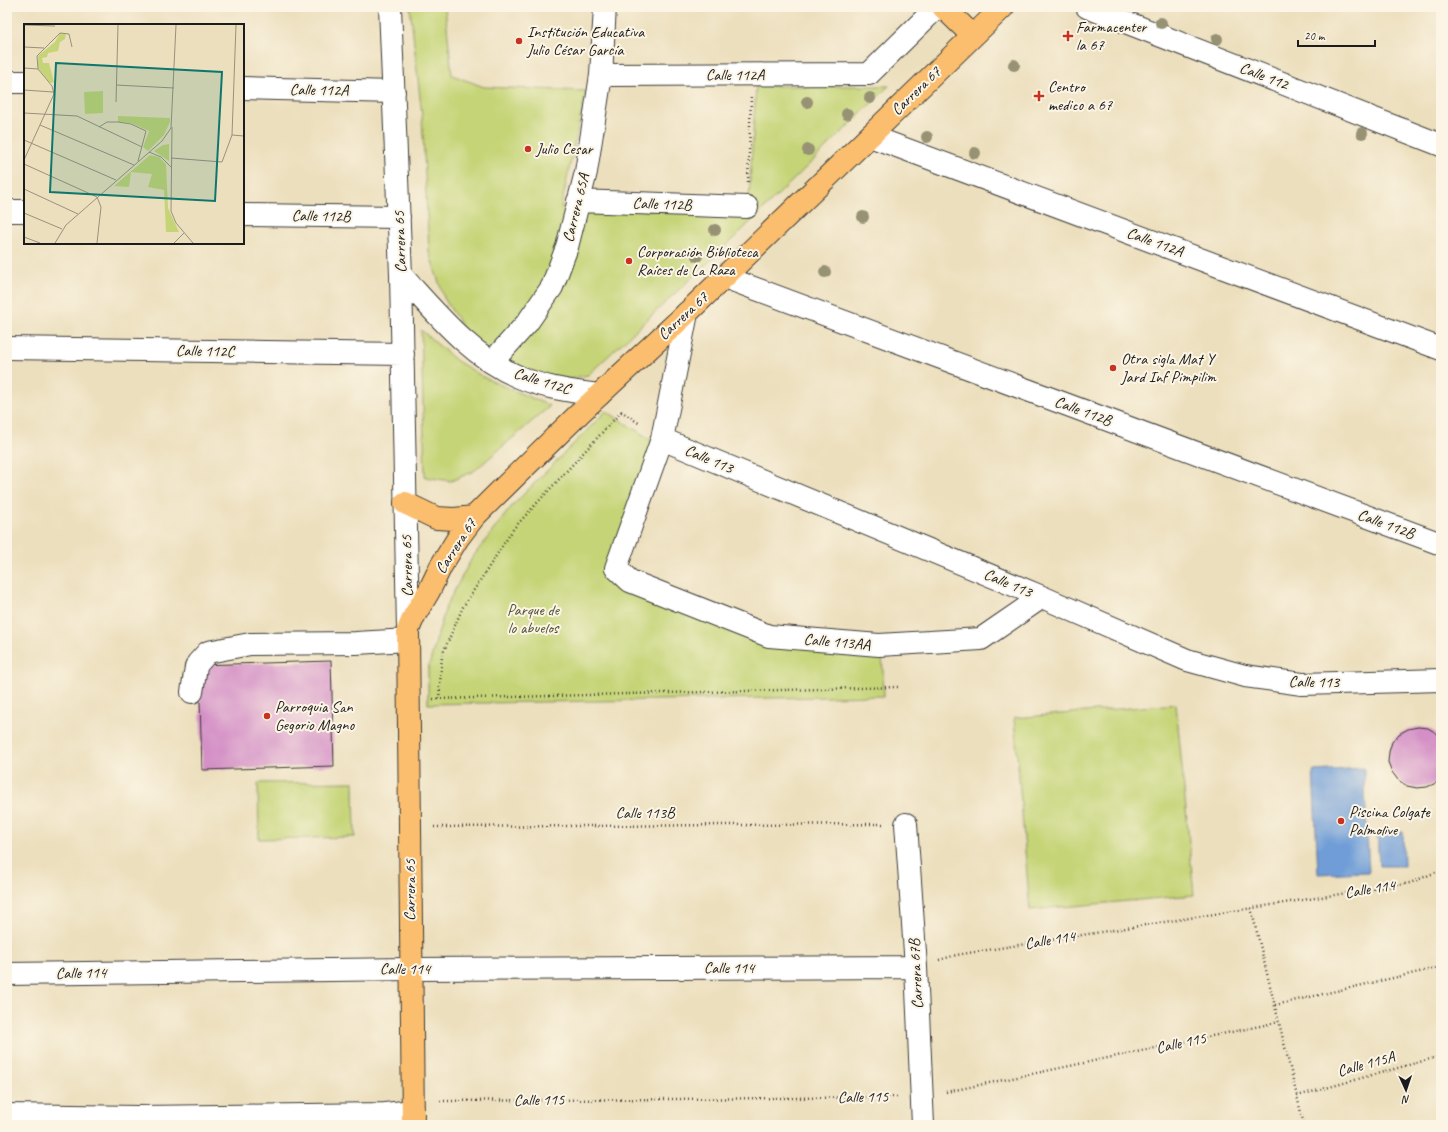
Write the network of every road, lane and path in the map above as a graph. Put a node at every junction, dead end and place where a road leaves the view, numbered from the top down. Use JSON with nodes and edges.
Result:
{"nodes":[{"id":1,"x":390,"y":7,"type":"edge"},
{"id":2,"x":606,"y":7,"type":"edge"},
{"id":3,"x":937,"y":7,"type":"edge"},
{"id":4,"x":943,"y":7,"type":"edge"},
{"id":5,"x":1087,"y":7,"type":"edge"},
{"id":6,"x":991,"y":11,"type":"edge"},
{"id":7,"x":973,"y":36,"type":"junction"},
{"id":8,"x":601,"y":75,"type":"junction"},
{"id":9,"x":752,"y":75,"type":"junction"},
{"id":10,"x":7,"y":82,"type":"edge"},
{"id":11,"x":24,"y":82,"type":"edge"},
{"id":12,"x":244,"y":88,"type":"edge"},
{"id":13,"x":394,"y":92,"type":"junction"},
{"id":14,"x":870,"y":136,"type":"junction"},
{"id":15,"x":1441,"y":145,"type":"edge"},
{"id":16,"x":578,"y":201,"type":"junction"},
{"id":17,"x":747,"y":207,"type":"joint"},
{"id":18,"x":7,"y":211,"type":"edge"},
{"id":19,"x":24,"y":211,"type":"edge"},
{"id":20,"x":244,"y":215,"type":"edge"},
{"id":21,"x":399,"y":217,"type":"junction"},
{"id":22,"x":401,"y":275,"type":"junction"},
{"id":23,"x":724,"y":277,"type":"junction"},
{"id":24,"x":687,"y":312,"type":"junction"},
{"id":25,"x":7,"y":348,"type":"edge"},
{"id":26,"x":1441,"y":349,"type":"edge"},
{"id":27,"x":403,"y":354,"type":"junction"},
{"id":28,"x":492,"y":362,"type":"junction"},
{"id":29,"x":599,"y":395,"type":"junction"},
{"id":30,"x":622,"y":412,"type":"junction"},
{"id":31,"x":662,"y":439,"type":"junction"},
{"id":32,"x":405,"y":503,"type":"junction"},
{"id":33,"x":474,"y":517,"type":"junction"},
{"id":34,"x":1441,"y":544,"type":"edge"},
{"id":35,"x":1042,"y":597,"type":"junction"},
{"id":36,"x":408,"y":635,"type":"junction"},
{"id":37,"x":1441,"y":680,"type":"edge"},
{"id":38,"x":898,"y":686,"type":"dead end"},
{"id":39,"x":192,"y":692,"type":"dead end"},
{"id":40,"x":439,"y":699,"type":"junction"},
{"id":41,"x":409,"y":700,"type":"junction"},
{"id":42,"x":906,"y":824,"type":"joint"},
{"id":43,"x":410,"y":827,"type":"junction"},
{"id":44,"x":1441,"y":870,"type":"edge"},
{"id":45,"x":1251,"y":908,"type":"junction"},
{"id":46,"x":1441,"y":966,"type":"edge"},
{"id":47,"x":916,"y":967,"type":"junction"},
{"id":48,"x":411,"y":969,"type":"junction"},
{"id":49,"x":7,"y":974,"type":"edge"},
{"id":50,"x":1275,"y":1005,"type":"junction"},
{"id":51,"x":1279,"y":1022,"type":"junction"},
{"id":52,"x":1441,"y":1056,"type":"edge"},
{"id":53,"x":1297,"y":1096,"type":"junction"},
{"id":54,"x":922,"y":1097,"type":"junction"},
{"id":55,"x":440,"y":1101,"type":"dead end"},
{"id":56,"x":7,"y":1114,"type":"edge"},
{"id":57,"x":412,"y":1118,"type":"edge"},
{"id":58,"x":139,"y":1121,"type":"edge"},
{"id":59,"x":924,"y":1125,"type":"edge"},
{"id":60,"x":1304,"y":1125,"type":"edge"}],
"edges":[{"from":1,"to":13,"type":"street","name":"Carrera 65"},
{"from":2,"to":8,"type":"street","name":"Carrera 65A"},
{"from":3,"to":9,"type":"street","name":"Calle 112A"},
{"from":4,"to":7,"type":"main road"},
{"from":5,"to":15,"type":"street","name":"Calle 112"},
{"from":6,"to":7,"type":"main road","name":"Carrera 67"},
{"from":7,"to":14,"type":"main road","name":"Carrera 67"},
{"from":8,"to":9,"type":"street","name":"Calle 112A"},
{"from":8,"to":16,"type":"street","name":"Carrera 65A"},
{"from":9,"to":17,"type":"path"},
{"from":10,"to":11,"type":"street"},
{"from":12,"to":13,"type":"street","name":"Calle 112A"},
{"from":13,"to":21,"type":"street","name":"Carrera 65"},
{"from":14,"to":23,"type":"main road","name":"Carrera 67"},
{"from":14,"to":26,"type":"street","name":"Calle 112A"},
{"from":16,"to":17,"type":"street","name":"Calle 112B"},
{"from":16,"to":28,"type":"street","name":"Carrera 65A"},
{"from":18,"to":19,"type":"street"},
{"from":20,"to":21,"type":"street","name":"Calle 112B"},
{"from":21,"to":22,"type":"street","name":"Carrera 65"},
{"from":22,"to":27,"type":"street","name":"Carrera 65"},
{"from":22,"to":28,"type":"street","name":"Calle 112C"},
{"from":23,"to":24,"type":"main road","name":"Carrera 67"},
{"from":23,"to":34,"type":"street","name":"Calle 112B"},
{"from":24,"to":29,"type":"main road","name":"Carrera 67"},
{"from":24,"to":31,"type":"street"},
{"from":25,"to":27,"type":"street","name":"Calle 112C"},
{"from":27,"to":32,"type":"street","name":"Carrera 65"},
{"from":28,"to":29,"type":"street","name":"Calle 112C"},
{"from":29,"to":30,"type":"path"},
{"from":29,"to":33,"type":"main road","name":"Carrera 67"},
{"from":30,"to":31,"type":"path"},
{"from":30,"to":40,"type":"path"},
{"from":31,"to":35,"type":"street","name":"Calle 113"},
{"from":31,"to":35,"type":"street","name":"Calle 113AA"},
{"from":32,"to":33,"type":"main road"},
{"from":32,"to":36,"type":"street","name":"Carrera 65"},
{"from":33,"to":36,"type":"main road","name":"Carrera 67"},
{"from":35,"to":37,"type":"street","name":"Calle 113"},
{"from":36,"to":39,"type":"street"},
{"from":36,"to":41,"type":"main road","name":"Carrera 65"},
{"from":38,"to":40,"type":"path"},
{"from":40,"to":41,"type":"path"},
{"from":41,"to":43,"type":"main road","name":"Carrera 65"},
{"from":42,"to":43,"type":"path","name":"Calle 113B"},
{"from":42,"to":47,"type":"street","name":"Carrera 67B"},
{"from":43,"to":48,"type":"main road","name":"Carrera 65"},
{"from":44,"to":45,"type":"path","name":"Calle 114"},
{"from":45,"to":47,"type":"path","name":"Calle 114"},
{"from":45,"to":50,"type":"path"},
{"from":46,"to":50,"type":"path"},
{"from":47,"to":48,"type":"street","name":"Calle 114"},
{"from":47,"to":54,"type":"street","name":"Carrera 67B"},
{"from":48,"to":49,"type":"street","name":"Calle 114"},
{"from":48,"to":57,"type":"main road","name":"Carrera 65"},
{"from":50,"to":51,"type":"path"},
{"from":51,"to":53,"type":"path"},
{"from":51,"to":54,"type":"path","name":"Calle 115"},
{"from":52,"to":53,"type":"path","name":"Calle 115A"},
{"from":53,"to":60,"type":"path"},
{"from":54,"to":55,"type":"path","name":"Calle 115"},
{"from":54,"to":59,"type":"street","name":"Carrera 67B"},
{"from":56,"to":58,"type":"street"},
{"from":57,"to":58,"type":"street"}]}
